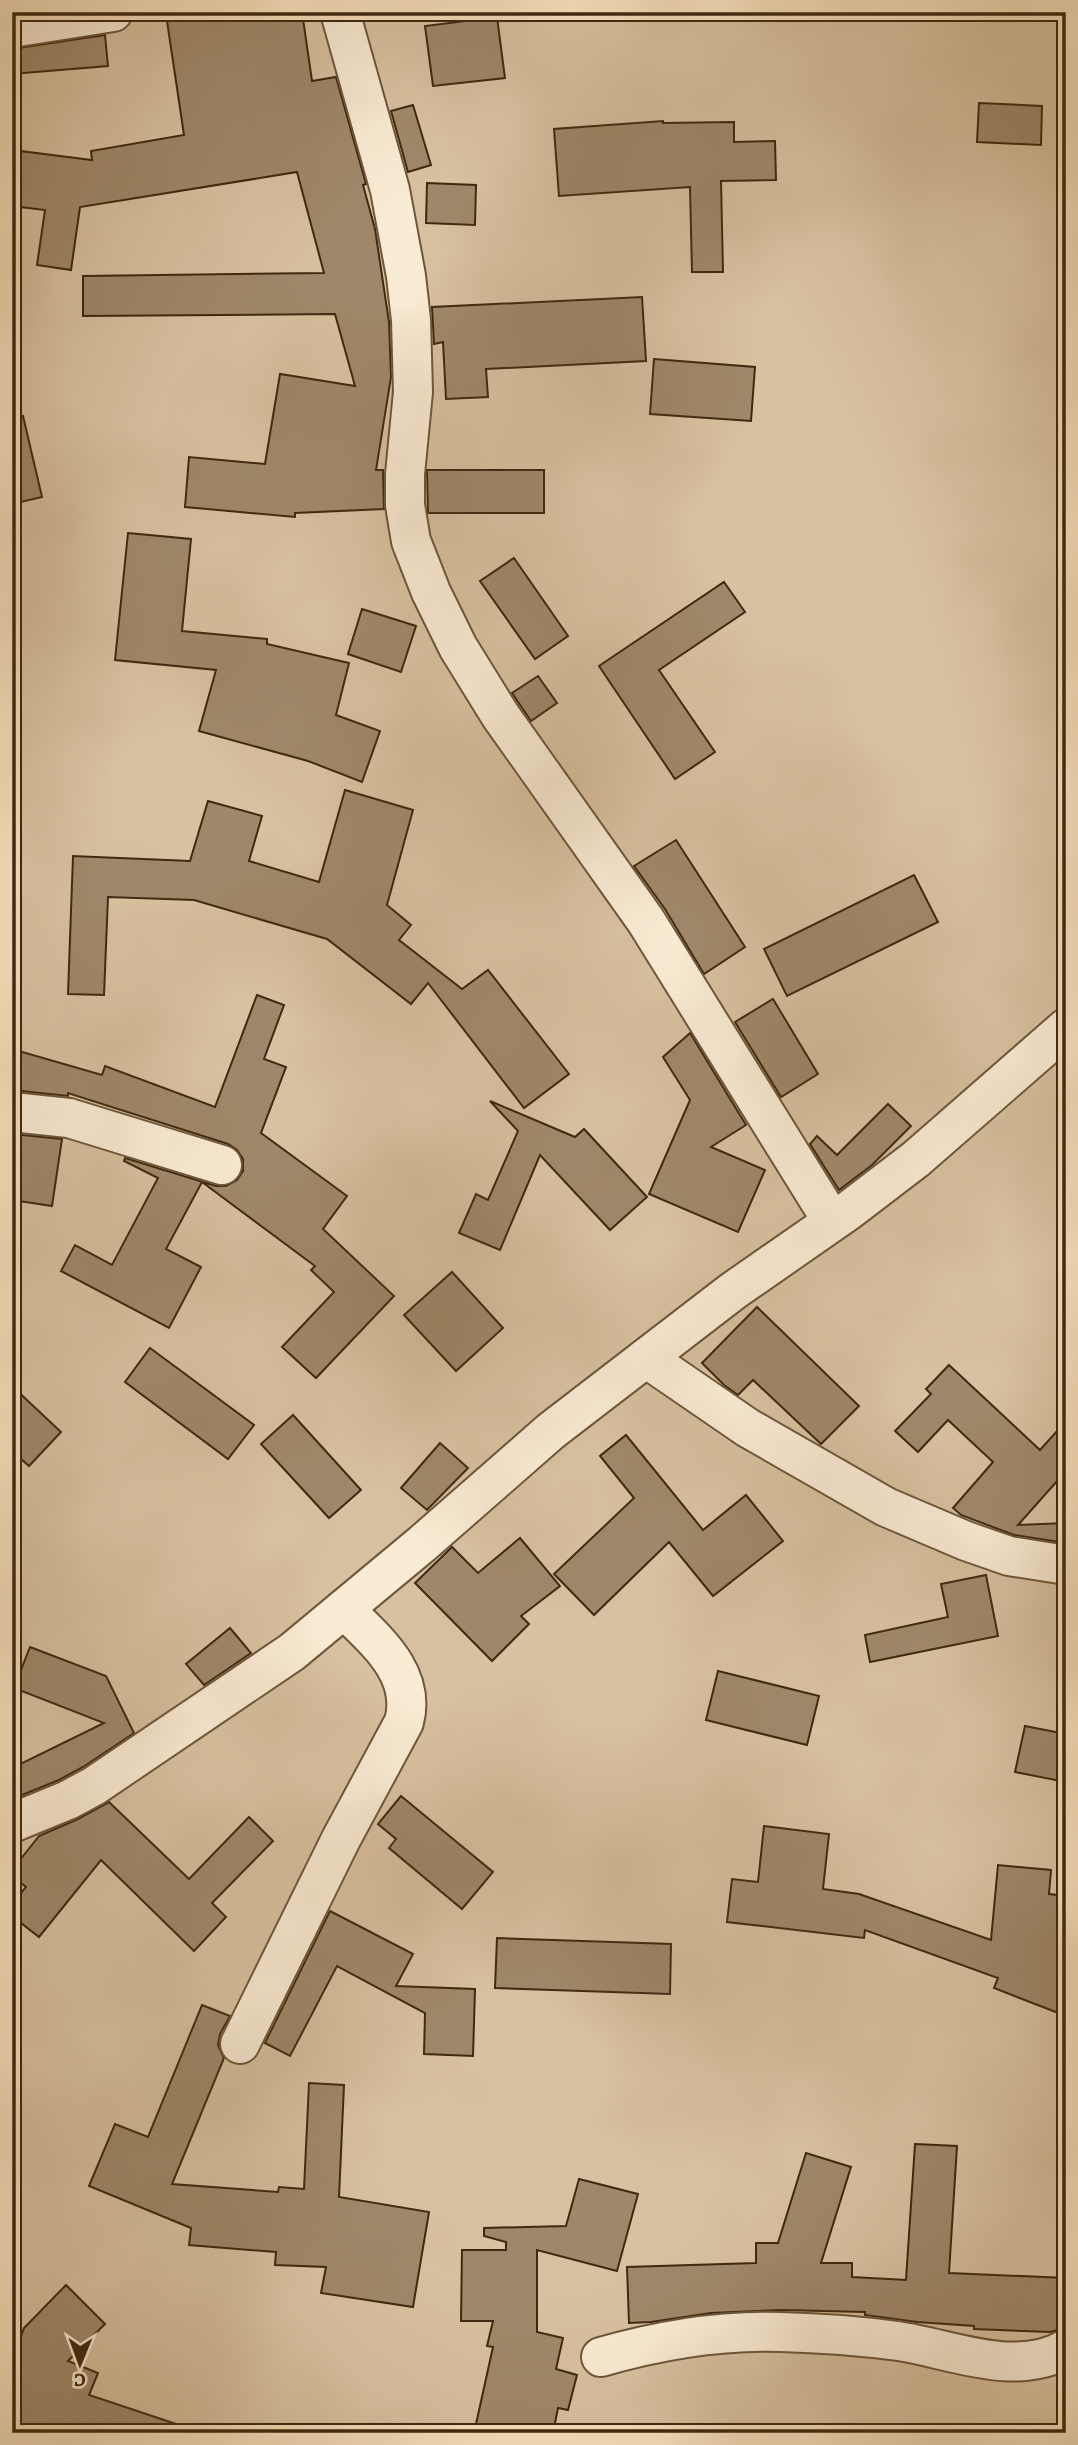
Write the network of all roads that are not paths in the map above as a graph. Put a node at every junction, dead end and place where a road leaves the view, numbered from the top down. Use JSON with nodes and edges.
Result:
{"nodes":[{"id":1,"x":113,"y":12,"type":"edge"},
{"id":2,"x":340,"y":12,"type":"edge"},
{"id":3,"x":12,"y":27,"type":"edge"},
{"id":4,"x":1066,"y":1028,"type":"edge"},
{"id":5,"x":12,"y":1112,"type":"edge"},
{"id":6,"x":222,"y":1165,"type":"dead end"},
{"id":7,"x":832,"y":1221,"type":"junction"},
{"id":8,"x":646,"y":1358,"type":"junction"},
{"id":9,"x":1066,"y":1565,"type":"edge"},
{"id":10,"x":344,"y":1609,"type":"junction"},
{"id":11,"x":12,"y":1823,"type":"edge"},
{"id":12,"x":240,"y":2044,"type":"dead end"},
{"id":13,"x":1066,"y":2349,"type":"edge"},
{"id":14,"x":601,"y":2357,"type":"dead end"}],
"edges":[{"from":1,"to":3,"type":"street"},
{"from":2,"to":7,"type":"street"},
{"from":4,"to":7,"type":"street"},
{"from":5,"to":6,"type":"street"},
{"from":7,"to":8,"type":"street"},
{"from":8,"to":9,"type":"street"},
{"from":8,"to":10,"type":"street"},
{"from":10,"to":11,"type":"street"},
{"from":10,"to":12,"type":"street"},
{"from":13,"to":14,"type":"street"}]}
